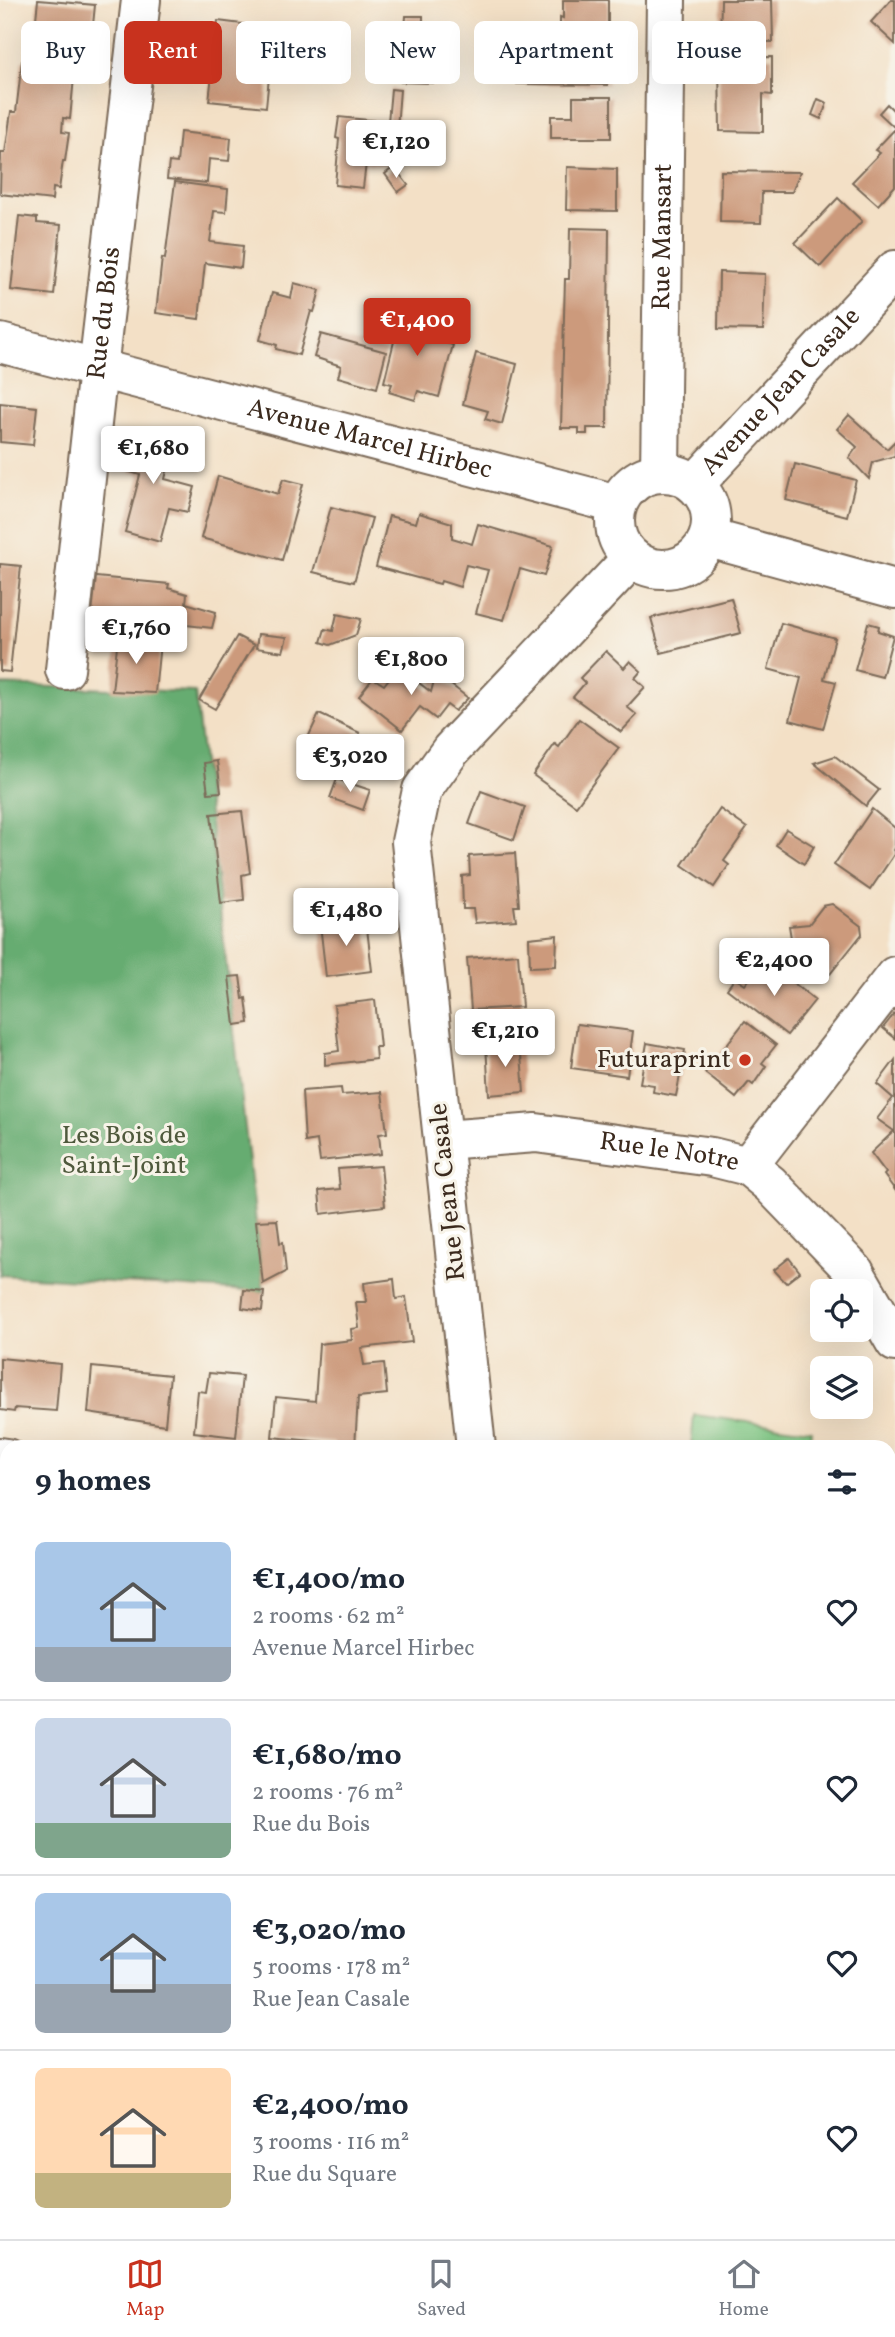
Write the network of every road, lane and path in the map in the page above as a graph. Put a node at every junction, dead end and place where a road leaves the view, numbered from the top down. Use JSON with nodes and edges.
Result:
{"nodes":[{"id":1,"x":141,"y":0,"type":"edge"},
{"id":2,"x":666,"y":0,"type":"edge"},
{"id":3,"x":895,"y":270,"type":"edge"},
{"id":4,"x":0,"y":343,"type":"edge"},
{"id":5,"x":98,"y":369,"type":"junction"},
{"id":6,"x":677,"y":478,"type":"junction"},
{"id":7,"x":617,"y":504,"type":"junction"},
{"id":8,"x":709,"y":538,"type":"junction"},
{"id":9,"x":632,"y":558,"type":"junction"},
{"id":10,"x":895,"y":589,"type":"edge"},
{"id":11,"x":65,"y":670,"type":"dead end"},
{"id":12,"x":895,"y":976,"type":"edge"},
{"id":13,"x":443,"y":1140,"type":"junction"},
{"id":14,"x":748,"y":1166,"type":"junction"},
{"id":15,"x":895,"y":1342,"type":"edge"},
{"id":16,"x":475,"y":1440,"type":"edge"}],
"edges":[{"from":1,"to":5,"type":"street","name":"Rue du Bois"},
{"from":2,"to":6,"type":"street","name":"Rue Mansart"},
{"from":3,"to":6,"type":"street","name":"Avenue Jean Casale"},
{"from":4,"to":5,"type":"street","name":"Avenue Marcel Hirbec"},
{"from":5,"to":7,"type":"street","name":"Avenue Marcel Hirbec"},
{"from":5,"to":11,"type":"street","name":"Rue du Bois"},
{"from":6,"to":7,"type":"street"},
{"from":6,"to":8,"type":"street"},
{"from":7,"to":9,"type":"street"},
{"from":8,"to":9,"type":"street"},
{"from":8,"to":10,"type":"street"},
{"from":9,"to":13,"type":"street","name":"Rue Jean Casale"},
{"from":12,"to":14,"type":"street"},
{"from":13,"to":14,"type":"street","name":"Rue le Notre"},
{"from":13,"to":16,"type":"street","name":"Rue Jean Casale"},
{"from":14,"to":15,"type":"street","name":"Rue le Notre"}]}
